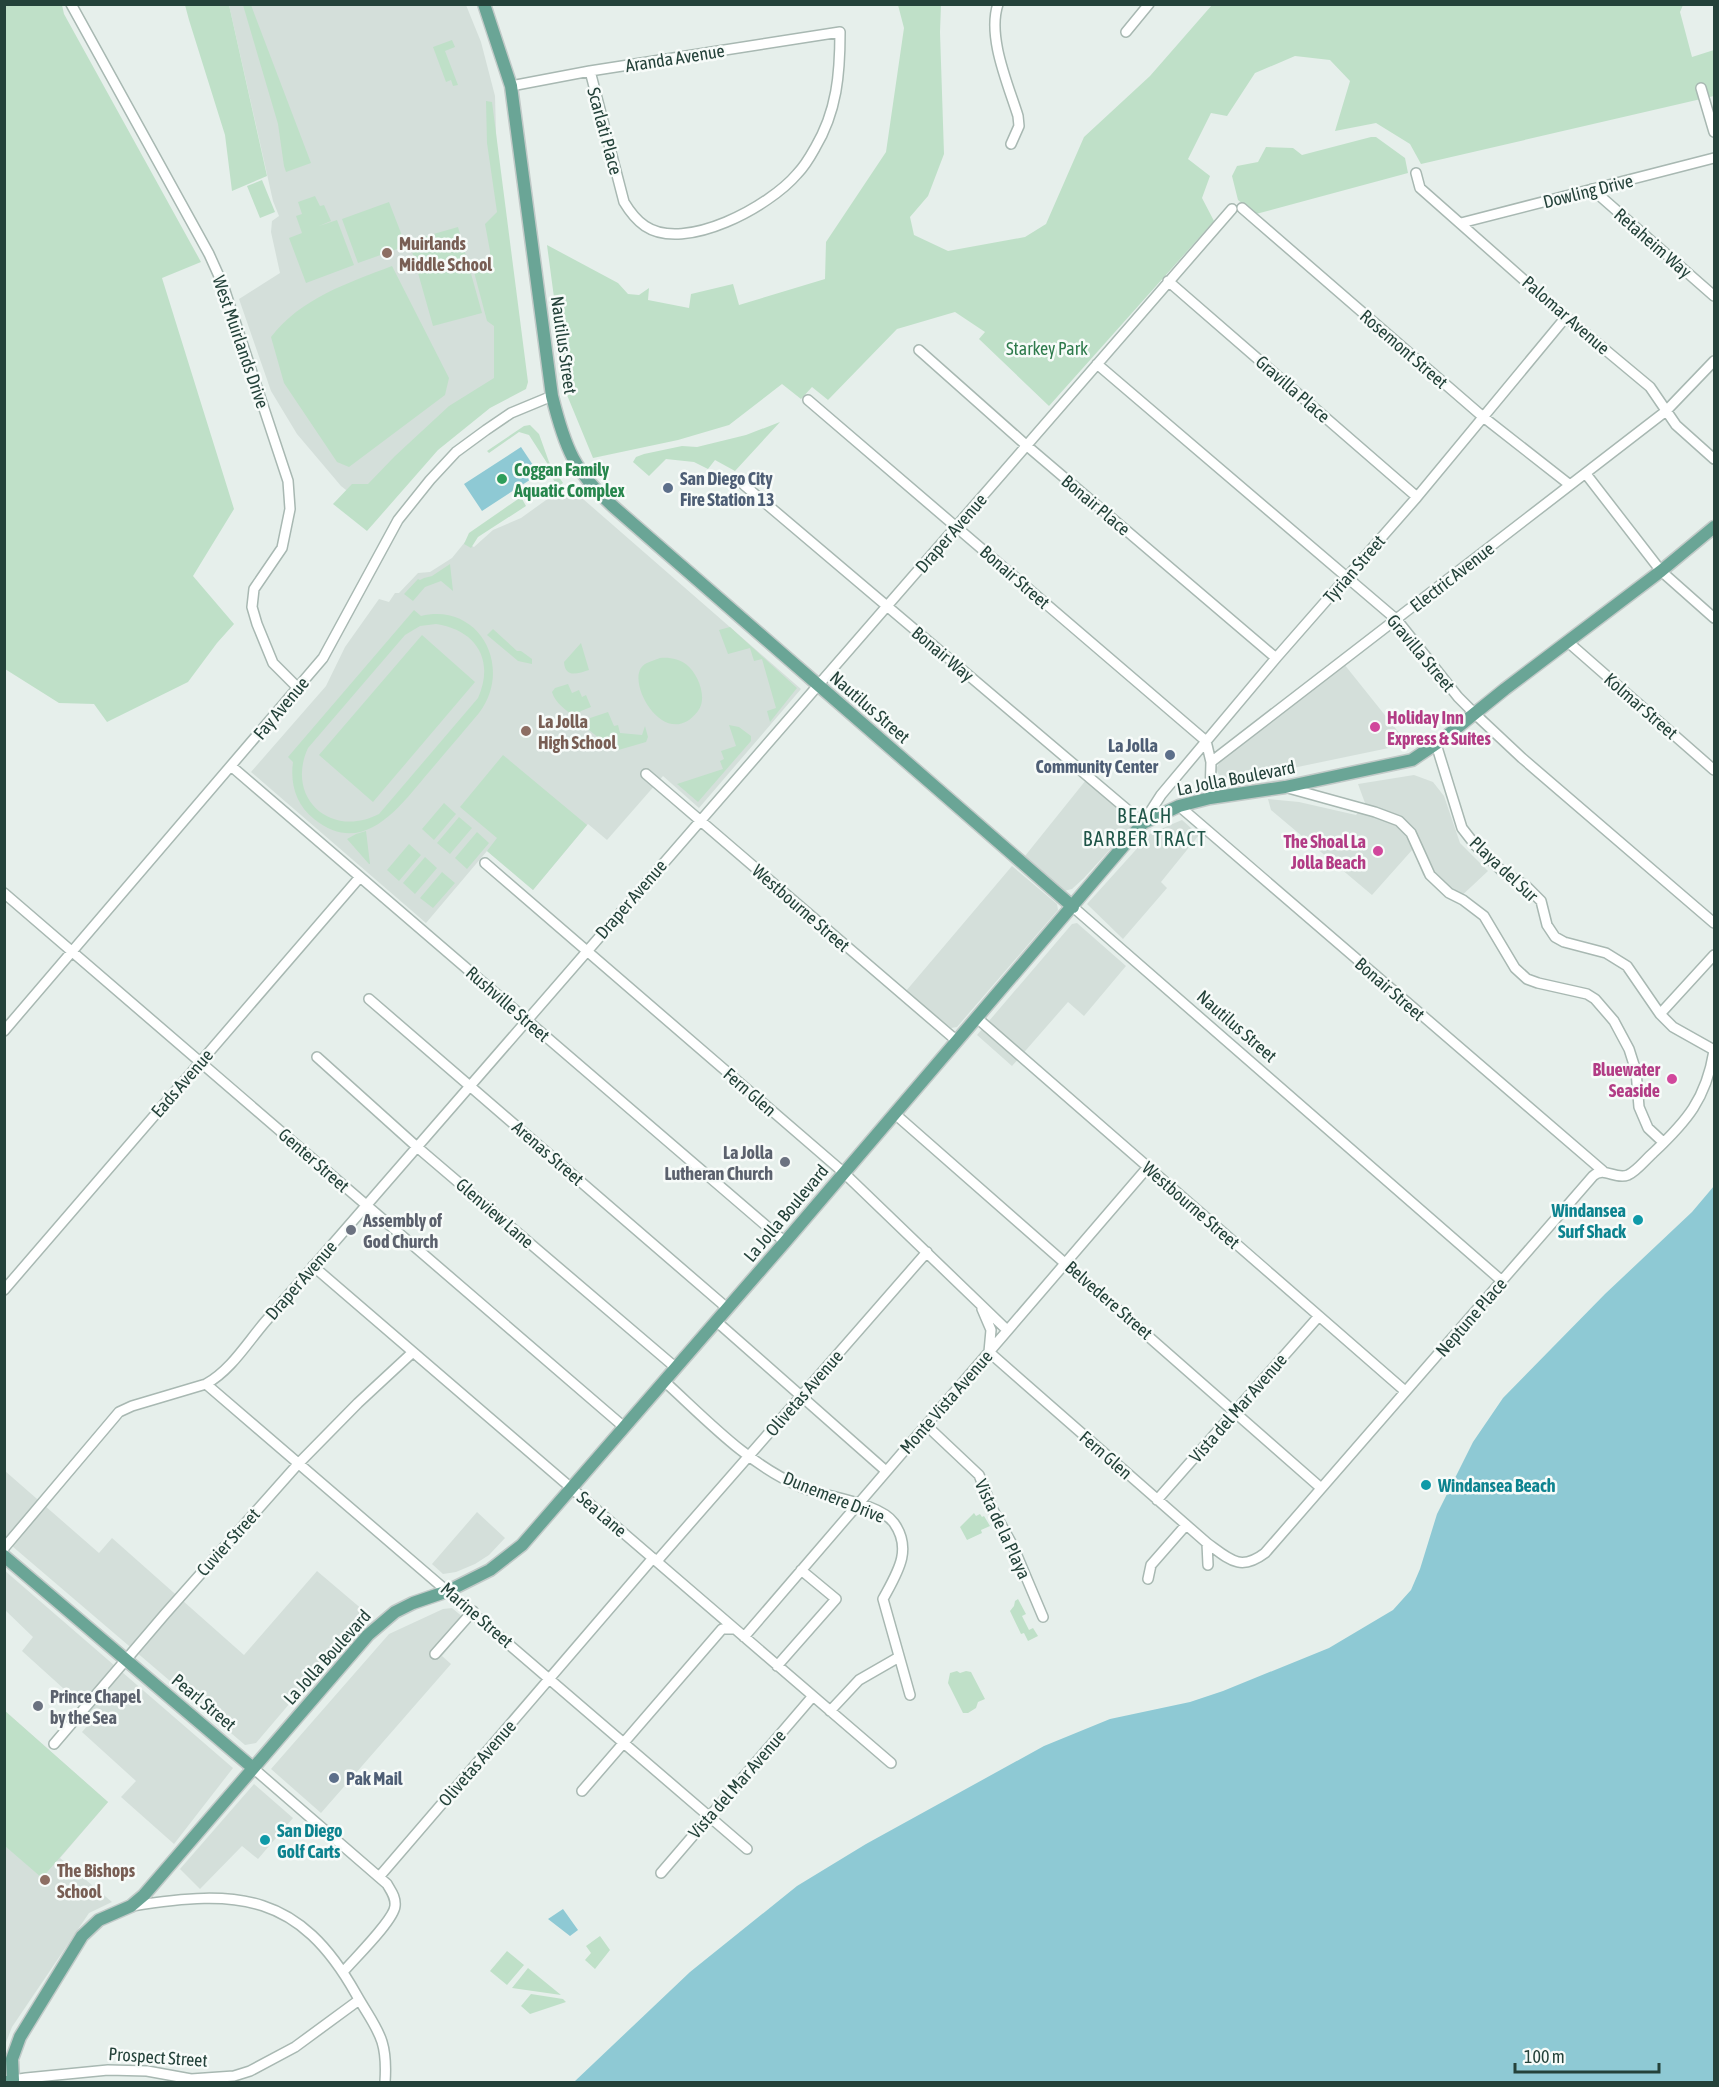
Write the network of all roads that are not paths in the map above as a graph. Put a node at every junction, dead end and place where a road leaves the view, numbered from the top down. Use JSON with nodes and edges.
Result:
{"nodes":[{"id":1,"x":71,"y":4,"type":"edge"},
{"id":2,"x":484,"y":4,"type":"edge"},
{"id":3,"x":998,"y":4,"type":"edge"},
{"id":4,"x":1149,"y":4,"type":"edge"},
{"id":5,"x":840,"y":32,"type":"joint"},
{"id":6,"x":1126,"y":32,"type":"dead end"},
{"id":7,"x":590,"y":71,"type":"junction"},
{"id":8,"x":511,"y":86,"type":"junction"},
{"id":9,"x":1701,"y":88,"type":"dead end"},
{"id":10,"x":1714,"y":132,"type":"edge"},
{"id":11,"x":1011,"y":144,"type":"dead end"},
{"id":12,"x":1714,"y":158,"type":"edge"},
{"id":13,"x":1416,"y":173,"type":"dead end"},
{"id":14,"x":1592,"y":189,"type":"junction"},
{"id":15,"x":1237,"y":208,"type":"joint"},
{"id":16,"x":1461,"y":223,"type":"junction"},
{"id":17,"x":1168,"y":281,"type":"junction"},
{"id":18,"x":1714,"y":296,"type":"edge"},
{"id":19,"x":1566,"y":317,"type":"junction"},
{"id":20,"x":919,"y":350,"type":"dead end"},
{"id":21,"x":1714,"y":361,"type":"edge"},
{"id":22,"x":1097,"y":363,"type":"junction"},
{"id":23,"x":552,"y":396,"type":"junction"},
{"id":24,"x":808,"y":400,"type":"dead end"},
{"id":25,"x":1666,"y":411,"type":"junction"},
{"id":26,"x":1482,"y":416,"type":"junction"},
{"id":27,"x":1026,"y":445,"type":"junction"},
{"id":28,"x":1714,"y":459,"type":"edge"},
{"id":29,"x":1586,"y":474,"type":"junction"},
{"id":30,"x":744,"y":485,"type":"dead end"},
{"id":31,"x":1570,"y":485,"type":"junction"},
{"id":32,"x":1417,"y":496,"type":"junction"},
{"id":33,"x":957,"y":527,"type":"junction"},
{"id":34,"x":1714,"y":527,"type":"edge"},
{"id":35,"x":1660,"y":571,"type":"junction"},
{"id":36,"x":1346,"y":578,"type":"junction"},
{"id":37,"x":887,"y":607,"type":"junction"},
{"id":38,"x":1714,"y":618,"type":"edge"},
{"id":39,"x":1396,"y":620,"type":"junction"},
{"id":40,"x":1568,"y":642,"type":"junction"},
{"id":41,"x":1276,"y":658,"type":"junction"},
{"id":42,"x":817,"y":685,"type":"junction"},
{"id":43,"x":298,"y":688,"type":"junction"},
{"id":44,"x":1474,"y":713,"type":"junction"},
{"id":45,"x":1206,"y":741,"type":"junction"},
{"id":46,"x":1436,"y":744,"type":"junction"},
{"id":47,"x":1210,"y":762,"type":"junction"},
{"id":48,"x":231,"y":766,"type":"junction"},
{"id":49,"x":1714,"y":770,"type":"edge"},
{"id":50,"x":646,"y":774,"type":"dead end"},
{"id":51,"x":1285,"y":787,"type":"junction"},
{"id":52,"x":1210,"y":798,"type":"junction"},
{"id":53,"x":1179,"y":806,"type":"junction"},
{"id":54,"x":699,"y":820,"type":"junction"},
{"id":55,"x":1143,"y":823,"type":"junction"},
{"id":56,"x":485,"y":863,"type":"dead end"},
{"id":57,"x":360,"y":877,"type":"junction"},
{"id":58,"x":4,"y":892,"type":"edge"},
{"id":59,"x":1073,"y":907,"type":"junction"},
{"id":60,"x":1714,"y":923,"type":"edge"},
{"id":61,"x":587,"y":951,"type":"junction"},
{"id":62,"x":73,"y":952,"type":"junction"},
{"id":63,"x":1714,"y":955,"type":"edge"},
{"id":64,"x":369,"y":999,"type":"dead end"},
{"id":65,"x":1660,"y":1014,"type":"junction"},
{"id":66,"x":977,"y":1018,"type":"junction"},
{"id":67,"x":526,"y":1020,"type":"junction"},
{"id":68,"x":4,"y":1031,"type":"edge"},
{"id":69,"x":957,"y":1041,"type":"junction"},
{"id":70,"x":1714,"y":1051,"type":"edge"},
{"id":71,"x":316,"y":1057,"type":"dead end"},
{"id":72,"x":201,"y":1062,"type":"junction"},
{"id":73,"x":470,"y":1086,"type":"junction"},
{"id":74,"x":895,"y":1114,"type":"junction"},
{"id":75,"x":1663,"y":1142,"type":"junction"},
{"id":76,"x":417,"y":1147,"type":"junction"},
{"id":77,"x":1148,"y":1167,"type":"junction"},
{"id":78,"x":1603,"y":1171,"type":"junction"},
{"id":79,"x":843,"y":1173,"type":"junction"},
{"id":80,"x":366,"y":1205,"type":"junction"},
{"id":81,"x":785,"y":1242,"type":"junction"},
{"id":82,"x":927,"y":1252,"type":"junction"},
{"id":83,"x":1066,"y":1263,"type":"junction"},
{"id":84,"x":313,"y":1266,"type":"junction"},
{"id":85,"x":1502,"y":1281,"type":"junction"},
{"id":86,"x":4,"y":1290,"type":"edge"},
{"id":87,"x":976,"y":1300,"type":"junction"},
{"id":88,"x":727,"y":1308,"type":"junction"},
{"id":89,"x":1319,"y":1316,"type":"junction"},
{"id":90,"x":716,"y":1321,"type":"junction"},
{"id":91,"x":1007,"y":1330,"type":"junction"},
{"id":92,"x":414,"y":1352,"type":"junction"},
{"id":93,"x":989,"y":1352,"type":"junction"},
{"id":94,"x":675,"y":1367,"type":"junction"},
{"id":95,"x":664,"y":1380,"type":"junction"},
{"id":96,"x":206,"y":1384,"type":"junction"},
{"id":97,"x":1405,"y":1391,"type":"junction"},
{"id":98,"x":801,"y":1396,"type":"junction"},
{"id":99,"x":1236,"y":1411,"type":"junction"},
{"id":100,"x":926,"y":1425,"type":"junction"},
{"id":101,"x":624,"y":1427,"type":"junction"},
{"id":102,"x":749,"y":1457,"type":"junction"},
{"id":103,"x":298,"y":1464,"type":"junction"},
{"id":104,"x":886,"y":1471,"type":"junction"},
{"id":105,"x":571,"y":1488,"type":"junction"},
{"id":106,"x":1321,"y":1488,"type":"junction"},
{"id":107,"x":1157,"y":1500,"type":"junction"},
{"id":108,"x":859,"y":1503,"type":"junction"},
{"id":109,"x":1186,"y":1525,"type":"junction"},
{"id":110,"x":1207,"y":1543,"type":"junction"},
{"id":111,"x":4,"y":1548,"type":"edge"},
{"id":112,"x":4,"y":1556,"type":"edge"},
{"id":113,"x":655,"y":1559,"type":"junction"},
{"id":114,"x":1208,"y":1565,"type":"dead end"},
{"id":115,"x":801,"y":1570,"type":"junction"},
{"id":116,"x":1148,"y":1579,"type":"dead end"},
{"id":117,"x":448,"y":1591,"type":"junction"},
{"id":118,"x":472,"y":1611,"type":"junction"},
{"id":119,"x":1043,"y":1617,"type":"dead end"},
{"id":120,"x":735,"y":1629,"type":"junction"},
{"id":121,"x":744,"y":1637,"type":"junction"},
{"id":122,"x":435,"y":1654,"type":"dead end"},
{"id":123,"x":899,"y":1657,"type":"junction"},
{"id":124,"x":126,"y":1659,"type":"junction"},
{"id":125,"x":777,"y":1666,"type":"junction"},
{"id":126,"x":550,"y":1678,"type":"junction"},
{"id":127,"x":910,"y":1695,"type":"dead end"},
{"id":128,"x":813,"y":1696,"type":"junction"},
{"id":129,"x":830,"y":1711,"type":"junction"},
{"id":130,"x":624,"y":1743,"type":"junction"},
{"id":131,"x":54,"y":1744,"type":"dead end"},
{"id":132,"x":891,"y":1763,"type":"dead end"},
{"id":133,"x":253,"y":1768,"type":"junction"},
{"id":134,"x":582,"y":1791,"type":"dead end"},
{"id":135,"x":709,"y":1816,"type":"junction"},
{"id":136,"x":747,"y":1849,"type":"dead end"},
{"id":137,"x":662,"y":1872,"type":"dead end"},
{"id":138,"x":379,"y":1877,"type":"junction"},
{"id":139,"x":131,"y":1906,"type":"junction"},
{"id":140,"x":344,"y":1972,"type":"junction"},
{"id":141,"x":359,"y":2000,"type":"junction"},
{"id":142,"x":10,"y":2082,"type":"edge"},
{"id":143,"x":385,"y":2082,"type":"edge"}],
"edges":[{"from":1,"to":43,"type":"street","name":"West Muirlands Drive"},
{"from":2,"to":8,"type":"main road","name":"Nautilus Street"},
{"from":3,"to":11,"type":"street"},
{"from":4,"to":6,"type":"street"},
{"from":5,"to":7,"type":"street","name":"Aranda Avenue"},
{"from":5,"to":7,"type":"street","name":"Scarlati Place"},
{"from":7,"to":8,"type":"street","name":"Aranda Avenue"},
{"from":8,"to":23,"type":"main road","name":"Nautilus Street"},
{"from":9,"to":10,"type":"street"},
{"from":12,"to":14,"type":"street","name":"Dowling Drive"},
{"from":13,"to":16,"type":"street","name":"Palomar Avenue"},
{"from":14,"to":16,"type":"street","name":"Dowling Drive"},
{"from":14,"to":18,"type":"street","name":"Retaheim Way"},
{"from":15,"to":17,"type":"street","name":"Draper Avenue"},
{"from":15,"to":26,"type":"street","name":"Rosemont Street"},
{"from":16,"to":19,"type":"street","name":"Palomar Avenue"},
{"from":17,"to":22,"type":"street","name":"Draper Avenue"},
{"from":17,"to":32,"type":"street","name":"Gravilla Place"},
{"from":19,"to":25,"type":"street","name":"Palomar Avenue"},
{"from":19,"to":26,"type":"street","name":"Tyrian Street"},
{"from":20,"to":27,"type":"street","name":"Bonair Place"},
{"from":21,"to":25,"type":"street","name":"Electric Avenue"},
{"from":22,"to":27,"type":"street","name":"Draper Avenue"},
{"from":22,"to":36,"type":"street","name":"Gravilla Street"},
{"from":23,"to":42,"type":"main road","name":"Nautilus Street"},
{"from":23,"to":43,"type":"street","name":"Fay Avenue"},
{"from":24,"to":33,"type":"street","name":"Bonair Street"},
{"from":25,"to":28,"type":"street","name":"Palomar Avenue"},
{"from":25,"to":29,"type":"street","name":"Electric Avenue"},
{"from":26,"to":31,"type":"street","name":"Rosemont Street"},
{"from":26,"to":32,"type":"street","name":"Tyrian Street"},
{"from":27,"to":33,"type":"street","name":"Draper Avenue"},
{"from":27,"to":41,"type":"street","name":"Bonair Place"},
{"from":29,"to":31,"type":"street","name":"Electric Avenue"},
{"from":29,"to":35,"type":"street"},
{"from":30,"to":37,"type":"street","name":"Bonair Way"},
{"from":31,"to":39,"type":"street","name":"Electric Avenue"},
{"from":32,"to":36,"type":"street","name":"Tyrian Street"},
{"from":33,"to":37,"type":"street","name":"Draper Avenue"},
{"from":33,"to":45,"type":"street","name":"Bonair Street"},
{"from":34,"to":35,"type":"main road","name":"La Jolla Boulevard"},
{"from":35,"to":38,"type":"street"},
{"from":35,"to":40,"type":"main road","name":"La Jolla Boulevard"},
{"from":36,"to":39,"type":"street","name":"Gravilla Street"},
{"from":36,"to":41,"type":"street","name":"Tyrian Street"},
{"from":37,"to":42,"type":"street","name":"Draper Avenue"},
{"from":37,"to":55,"type":"street","name":"Bonair Way"},
{"from":39,"to":44,"type":"street","name":"Gravilla Street"},
{"from":39,"to":47,"type":"street","name":"Electric Avenue"},
{"from":40,"to":44,"type":"main road","name":"La Jolla Boulevard"},
{"from":40,"to":49,"type":"street","name":"Kolmar Street"},
{"from":41,"to":45,"type":"street","name":"Tyrian Street"},
{"from":42,"to":54,"type":"street","name":"Draper Avenue"},
{"from":42,"to":59,"type":"main road","name":"Nautilus Street"},
{"from":43,"to":48,"type":"street","name":"Fay Avenue"},
{"from":44,"to":46,"type":"main road","name":"La Jolla Boulevard"},
{"from":44,"to":60,"type":"street","name":"Gravilla Street"},
{"from":45,"to":47,"type":"street"},
{"from":45,"to":55,"type":"street","name":"Tyrian Street"},
{"from":46,"to":51,"type":"main road","name":"La Jolla Boulevard"},
{"from":46,"to":65,"type":"street","name":"Playa del Sur"},
{"from":47,"to":52,"type":"street"},
{"from":48,"to":57,"type":"street","name":"Rushville Street"},
{"from":48,"to":62,"type":"street","name":"Fay Avenue"},
{"from":50,"to":54,"type":"street","name":"Westbourne Street"},
{"from":51,"to":52,"type":"main road","name":"La Jolla Boulevard"},
{"from":51,"to":75,"type":"street"},
{"from":52,"to":53,"type":"main road","name":"La Jolla Boulevard"},
{"from":53,"to":55,"type":"main road","name":"La Jolla Boulevard"},
{"from":53,"to":78,"type":"street","name":"Bonair Street"},
{"from":54,"to":61,"type":"street","name":"Draper Avenue"},
{"from":54,"to":69,"type":"street","name":"Westbourne Street"},
{"from":55,"to":59,"type":"main road","name":"La Jolla Boulevard"},
{"from":56,"to":61,"type":"street","name":"Fern Glen"},
{"from":57,"to":67,"type":"street","name":"Rushville Street"},
{"from":57,"to":72,"type":"street","name":"Eads Avenue"},
{"from":58,"to":62,"type":"street","name":"Genter Street"},
{"from":59,"to":66,"type":"main road","name":"La Jolla Boulevard"},
{"from":59,"to":85,"type":"street","name":"Nautilus Street"},
{"from":61,"to":67,"type":"street","name":"Draper Avenue"},
{"from":61,"to":79,"type":"street","name":"Fern Glen"},
{"from":62,"to":68,"type":"street","name":"Fay Avenue"},
{"from":62,"to":72,"type":"street","name":"Genter Street"},
{"from":63,"to":65,"type":"street"},
{"from":64,"to":73,"type":"street","name":"Arenas Street"},
{"from":65,"to":70,"type":"street","name":"Playa del Sur"},
{"from":66,"to":69,"type":"main road","name":"La Jolla Boulevard"},
{"from":66,"to":77,"type":"street","name":"Westbourne Street"},
{"from":67,"to":73,"type":"street","name":"Draper Avenue"},
{"from":67,"to":81,"type":"street","name":"Rushville Street"},
{"from":69,"to":74,"type":"main road","name":"La Jolla Boulevard"},
{"from":70,"to":75,"type":"street"},
{"from":71,"to":76,"type":"street","name":"Glenview Lane"},
{"from":72,"to":80,"type":"street","name":"Genter Street"},
{"from":72,"to":86,"type":"street","name":"Eads Avenue"},
{"from":73,"to":76,"type":"street","name":"Draper Avenue"},
{"from":73,"to":88,"type":"street","name":"Arenas Street"},
{"from":74,"to":79,"type":"main road","name":"La Jolla Boulevard"},
{"from":74,"to":83,"type":"street","name":"Belvedere Street"},
{"from":75,"to":78,"type":"street"},
{"from":76,"to":80,"type":"street","name":"Draper Avenue"},
{"from":76,"to":94,"type":"street","name":"Glenview Lane"},
{"from":77,"to":83,"type":"street","name":"Monte Vista Avenue"},
{"from":77,"to":89,"type":"street","name":"Westbourne Street"},
{"from":78,"to":85,"type":"street","name":"Neptune Place"},
{"from":79,"to":81,"type":"main road","name":"La Jolla Boulevard"},
{"from":79,"to":82,"type":"street","name":"Fern Glen"},
{"from":80,"to":84,"type":"street","name":"Draper Avenue"},
{"from":80,"to":101,"type":"street","name":"Genter Street"},
{"from":81,"to":88,"type":"main road","name":"La Jolla Boulevard"},
{"from":82,"to":87,"type":"street","name":"Fern Glen"},
{"from":82,"to":98,"type":"street","name":"Olivetas Avenue"},
{"from":83,"to":91,"type":"street","name":"Monte Vista Avenue"},
{"from":83,"to":99,"type":"street","name":"Belvedere Street"},
{"from":84,"to":92,"type":"street","name":"Sea Lane"},
{"from":84,"to":96,"type":"street","name":"Draper Avenue"},
{"from":85,"to":97,"type":"street","name":"Neptune Place"},
{"from":87,"to":91,"type":"street","name":"Fern Glen"},
{"from":87,"to":93,"type":"street"},
{"from":88,"to":90,"type":"main road","name":"La Jolla Boulevard"},
{"from":89,"to":97,"type":"street","name":"Westbourne Street"},
{"from":89,"to":99,"type":"street","name":"Vista del Mar Avenue"},
{"from":90,"to":94,"type":"main road","name":"La Jolla Boulevard"},
{"from":90,"to":98,"type":"street"},
{"from":91,"to":93,"type":"street","name":"Monte Vista Avenue"},
{"from":92,"to":103,"type":"street","name":"Cuvier Street"},
{"from":92,"to":105,"type":"street","name":"Sea Lane"},
{"from":93,"to":100,"type":"street","name":"Monte Vista Avenue"},
{"from":93,"to":107,"type":"street","name":"Fern Glen"},
{"from":94,"to":95,"type":"main road","name":"La Jolla Boulevard"},
{"from":95,"to":101,"type":"main road","name":"La Jolla Boulevard"},
{"from":95,"to":102,"type":"street","name":"Dunemere Drive"},
{"from":96,"to":103,"type":"street","name":"Marine Street"},
{"from":96,"to":111,"type":"street","name":"Draper Avenue"},
{"from":97,"to":106,"type":"street","name":"Neptune Place"},
{"from":98,"to":102,"type":"street","name":"Olivetas Avenue"},
{"from":98,"to":104,"type":"street"},
{"from":99,"to":106,"type":"street","name":"Belvedere Street"},
{"from":99,"to":107,"type":"street","name":"Vista del Mar Avenue"},
{"from":100,"to":104,"type":"street","name":"Monte Vista Avenue"},
{"from":100,"to":119,"type":"street","name":"Vista de la Playa"},
{"from":101,"to":105,"type":"main road","name":"La Jolla Boulevard"},
{"from":102,"to":108,"type":"street","name":"Dunemere Drive"},
{"from":102,"to":113,"type":"street","name":"Olivetas Avenue"},
{"from":103,"to":117,"type":"street","name":"Marine Street"},
{"from":103,"to":124,"type":"street","name":"Cuvier Street"},
{"from":104,"to":108,"type":"street","name":"Monte Vista Avenue"},
{"from":105,"to":113,"type":"street","name":"Sea Lane"},
{"from":105,"to":117,"type":"main road","name":"La Jolla Boulevard"},
{"from":106,"to":110,"type":"street","name":"Neptune Place"},
{"from":107,"to":109,"type":"street","name":"Fern Glen"},
{"from":108,"to":115,"type":"street","name":"Monte Vista Avenue"},
{"from":108,"to":123,"type":"street","name":"Dunemere Drive"},
{"from":109,"to":110,"type":"street","name":"Fern Glen"},
{"from":109,"to":116,"type":"street"},
{"from":110,"to":114,"type":"street"},
{"from":112,"to":124,"type":"main road","name":"Pearl Street"},
{"from":113,"to":120,"type":"street","name":"Sea Lane"},
{"from":113,"to":126,"type":"street","name":"Olivetas Avenue"},
{"from":115,"to":121,"type":"street","name":"Monte Vista Avenue"},
{"from":115,"to":125,"type":"street"},
{"from":117,"to":118,"type":"street","name":"Marine Street"},
{"from":117,"to":133,"type":"main road","name":"La Jolla Boulevard"},
{"from":118,"to":122,"type":"street"},
{"from":118,"to":126,"type":"street","name":"Marine Street"},
{"from":120,"to":121,"type":"street","name":"Sea Lane"},
{"from":120,"to":130,"type":"street"},
{"from":121,"to":125,"type":"street","name":"Sea Lane"},
{"from":123,"to":127,"type":"street","name":"Dunemere Drive"},
{"from":123,"to":129,"type":"street"},
{"from":124,"to":131,"type":"street","name":"Cuvier Street"},
{"from":124,"to":133,"type":"main road","name":"Pearl Street"},
{"from":125,"to":128,"type":"street","name":"Sea Lane"},
{"from":126,"to":130,"type":"street","name":"Marine Street"},
{"from":126,"to":138,"type":"street","name":"Olivetas Avenue"},
{"from":128,"to":129,"type":"street","name":"Sea Lane"},
{"from":128,"to":135,"type":"street","name":"Vista del Mar Avenue"},
{"from":129,"to":132,"type":"street","name":"Sea Lane"},
{"from":130,"to":134,"type":"street"},
{"from":130,"to":135,"type":"street","name":"Marine Street"},
{"from":133,"to":138,"type":"street","name":"Pearl Street"},
{"from":133,"to":139,"type":"main road","name":"La Jolla Boulevard"},
{"from":135,"to":136,"type":"street","name":"Marine Street"},
{"from":135,"to":137,"type":"street","name":"Vista del Mar Avenue"},
{"from":138,"to":140,"type":"street"},
{"from":139,"to":140,"type":"street"},
{"from":139,"to":142,"type":"main road","name":"La Jolla Boulevard"},
{"from":140,"to":141,"type":"street"},
{"from":141,"to":142,"type":"street","name":"Prospect Street"},
{"from":141,"to":143,"type":"street"}]}
